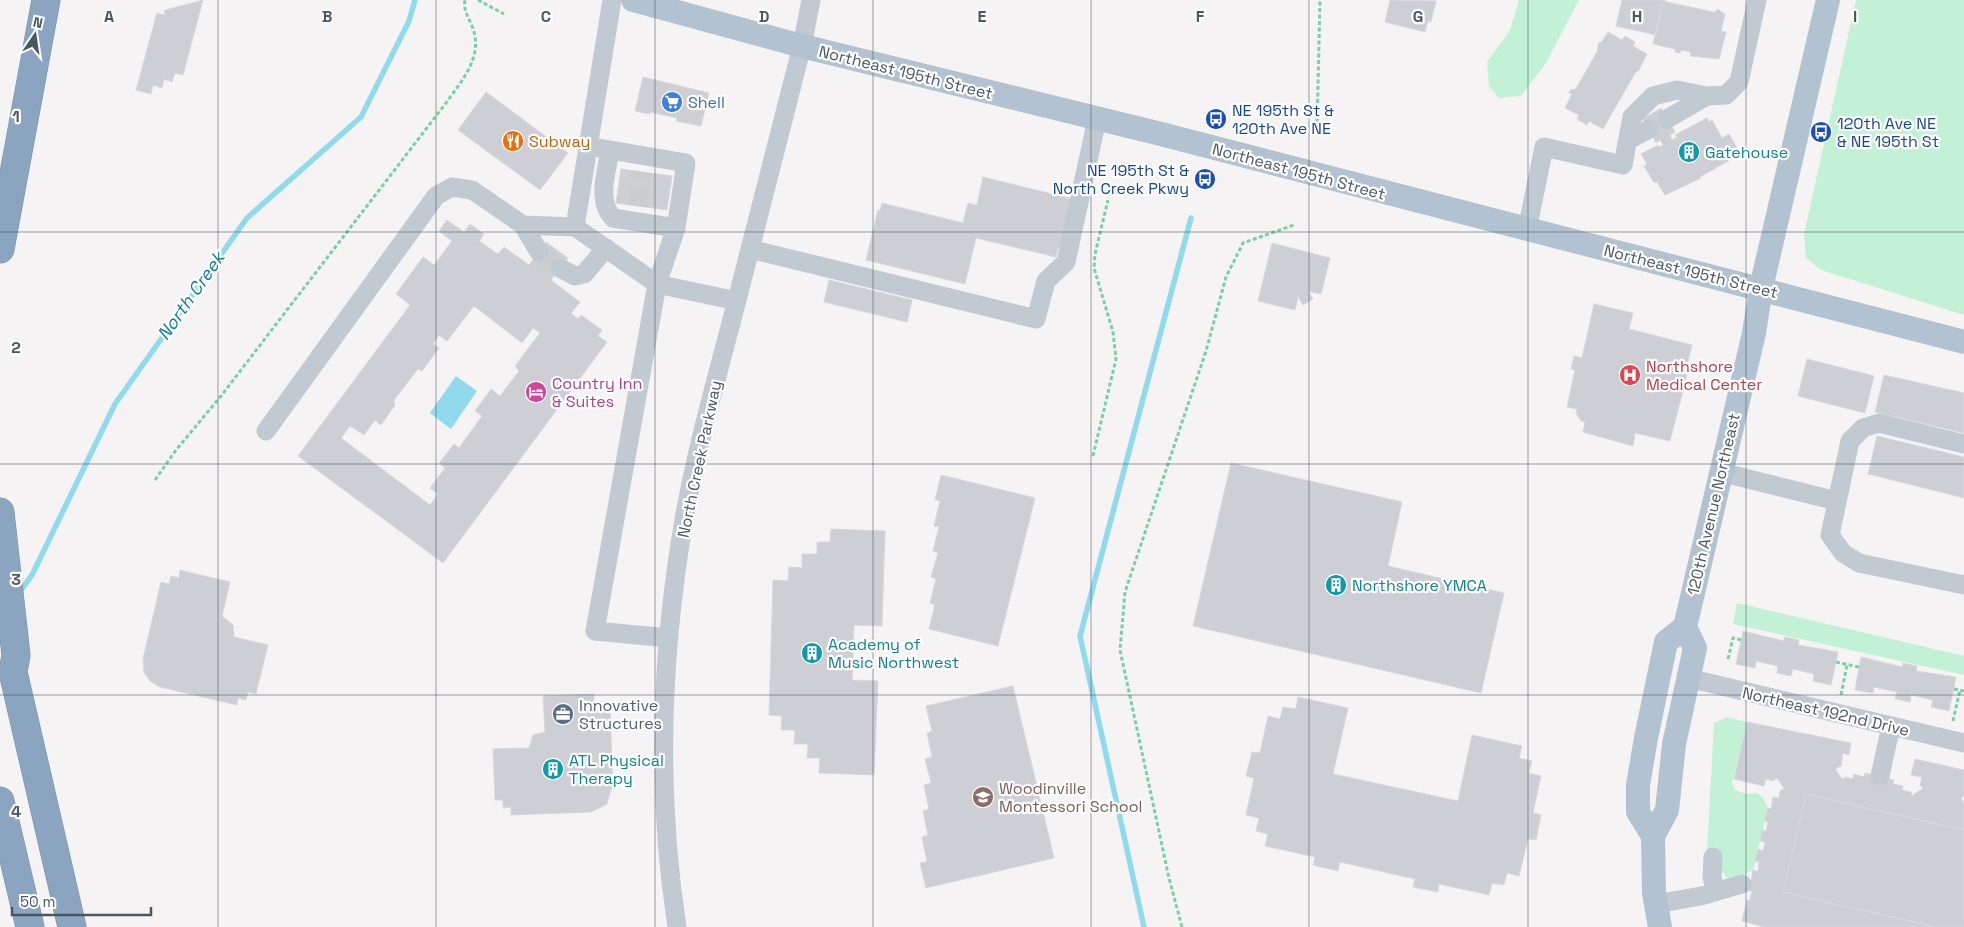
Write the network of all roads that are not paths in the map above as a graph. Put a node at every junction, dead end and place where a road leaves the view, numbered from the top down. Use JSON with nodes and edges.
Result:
{"nodes":[{"id":1,"x":46,"y":0,"type":"edge"},
{"id":2,"x":612,"y":0,"type":"edge"},
{"id":3,"x":633,"y":0,"type":"edge"},
{"id":4,"x":811,"y":0,"type":"edge"},
{"id":5,"x":1757,"y":0,"type":"edge"},
{"id":6,"x":1828,"y":0,"type":"edge"},
{"id":7,"x":802,"y":46,"type":"junction"},
{"id":8,"x":1707,"y":96,"type":"junction"},
{"id":9,"x":1667,"y":118,"type":"dead end"},
{"id":10,"x":1098,"y":119,"type":"junction"},
{"id":11,"x":1648,"y":129,"type":"dead end"},
{"id":12,"x":1628,"y":140,"type":"junction"},
{"id":13,"x":587,"y":146,"type":"junction"},
{"id":14,"x":610,"y":150,"type":"junction"},
{"id":15,"x":523,"y":225,"type":"junction"},
{"id":16,"x":575,"y":227,"type":"junction"},
{"id":17,"x":676,"y":228,"type":"junction"},
{"id":18,"x":1527,"y":230,"type":"junction"},
{"id":19,"x":606,"y":248,"type":"junction"},
{"id":20,"x":0,"y":249,"type":"edge"},
{"id":21,"x":750,"y":249,"type":"junction"},
{"id":22,"x":539,"y":252,"type":"tunnel mouth"},
{"id":23,"x":560,"y":268,"type":"tunnel mouth"},
{"id":24,"x":657,"y":284,"type":"junction"},
{"id":25,"x":1761,"y":288,"type":"junction"},
{"id":26,"x":737,"y":301,"type":"junction"},
{"id":27,"x":1964,"y":342,"type":"edge"},
{"id":28,"x":266,"y":432,"type":"dead end"},
{"id":29,"x":1964,"y":444,"type":"edge"},
{"id":30,"x":1720,"y":472,"type":"junction"},
{"id":31,"x":1837,"y":501,"type":"junction"},
{"id":32,"x":0,"y":512,"type":"edge"},
{"id":33,"x":1964,"y":585,"type":"edge"},
{"id":34,"x":1685,"y":627,"type":"junction"},
{"id":35,"x":0,"y":632,"type":"edge"},
{"id":36,"x":669,"y":638,"type":"junction"},
{"id":37,"x":13,"y":665,"type":"junction"},
{"id":38,"x":1688,"y":678,"type":"junction"},
{"id":39,"x":1891,"y":726,"type":"junction"},
{"id":40,"x":1964,"y":743,"type":"edge"},
{"id":41,"x":1880,"y":776,"type":"dead end"},
{"id":42,"x":0,"y":800,"type":"edge"},
{"id":43,"x":1653,"y":836,"type":"junction"},
{"id":44,"x":1713,"y":857,"type":"dead end"},
{"id":45,"x":0,"y":864,"type":"edge"},
{"id":46,"x":1742,"y":884,"type":"dead end"},
{"id":47,"x":1715,"y":892,"type":"junction"},
{"id":48,"x":1658,"y":916,"type":"edge"},
{"id":49,"x":16,"y":927,"type":"edge"},
{"id":50,"x":30,"y":927,"type":"edge"},
{"id":51,"x":72,"y":927,"type":"edge"},
{"id":52,"x":678,"y":927,"type":"edge"}],
"edges":[{"from":1,"to":20,"type":"highway"},
{"from":2,"to":13,"type":"street"},
{"from":3,"to":7,"type":"main road","name":"Northeast 195th Street"},
{"from":4,"to":7,"type":"street","name":"North Creek Parkway"},
{"from":5,"to":8,"type":"street"},
{"from":6,"to":25,"type":"main road","name":"120th Avenue Northeast"},
{"from":7,"to":10,"type":"main road","name":"Northeast 195th Street"},
{"from":7,"to":21,"type":"street","name":"North Creek Parkway"},
{"from":8,"to":9,"type":"street"},
{"from":8,"to":12,"type":"street"},
{"from":10,"to":18,"type":"main road","name":"Northeast 195th Street"},
{"from":10,"to":21,"type":"street"},
{"from":11,"to":12,"type":"street"},
{"from":12,"to":18,"type":"street"},
{"from":13,"to":14,"type":"street"},
{"from":13,"to":16,"type":"street"},
{"from":14,"to":17,"type":"street"},
{"from":14,"to":17,"type":"street"},
{"from":15,"to":16,"type":"street"},
{"from":15,"to":22,"type":"street"},
{"from":15,"to":28,"type":"street"},
{"from":16,"to":19,"type":"street"},
{"from":17,"to":24,"type":"street"},
{"from":18,"to":25,"type":"main road","name":"Northeast 195th Street"},
{"from":19,"to":23,"type":"street"},
{"from":19,"to":24,"type":"street"},
{"from":21,"to":26,"type":"street","name":"North Creek Parkway"},
{"from":24,"to":26,"type":"street"},
{"from":24,"to":36,"type":"street"},
{"from":25,"to":27,"type":"main road","name":"Northeast 195th Street"},
{"from":25,"to":30,"type":"main road","name":"120th Avenue Northeast"},
{"from":26,"to":36,"type":"street","name":"North Creek Parkway"},
{"from":29,"to":31,"type":"street"},
{"from":30,"to":31,"type":"street"},
{"from":30,"to":34,"type":"main road","name":"120th Avenue Northeast"},
{"from":31,"to":33,"type":"street"},
{"from":32,"to":37,"type":"highway"},
{"from":34,"to":38,"type":"main road"},
{"from":34,"to":43,"type":"main road"},
{"from":35,"to":37,"type":"highway"},
{"from":36,"to":52,"type":"street","name":"North Creek Parkway"},
{"from":37,"to":51,"type":"highway"},
{"from":38,"to":39,"type":"street","name":"Northeast 192nd Drive"},
{"from":38,"to":43,"type":"main road"},
{"from":39,"to":40,"type":"street","name":"Northeast 192nd Drive"},
{"from":39,"to":41,"type":"street"},
{"from":42,"to":50,"type":"highway"},
{"from":43,"to":48,"type":"main road"},
{"from":44,"to":47,"type":"street"},
{"from":45,"to":49,"type":"highway"},
{"from":46,"to":47,"type":"street"},
{"from":47,"to":48,"type":"street"}]}
